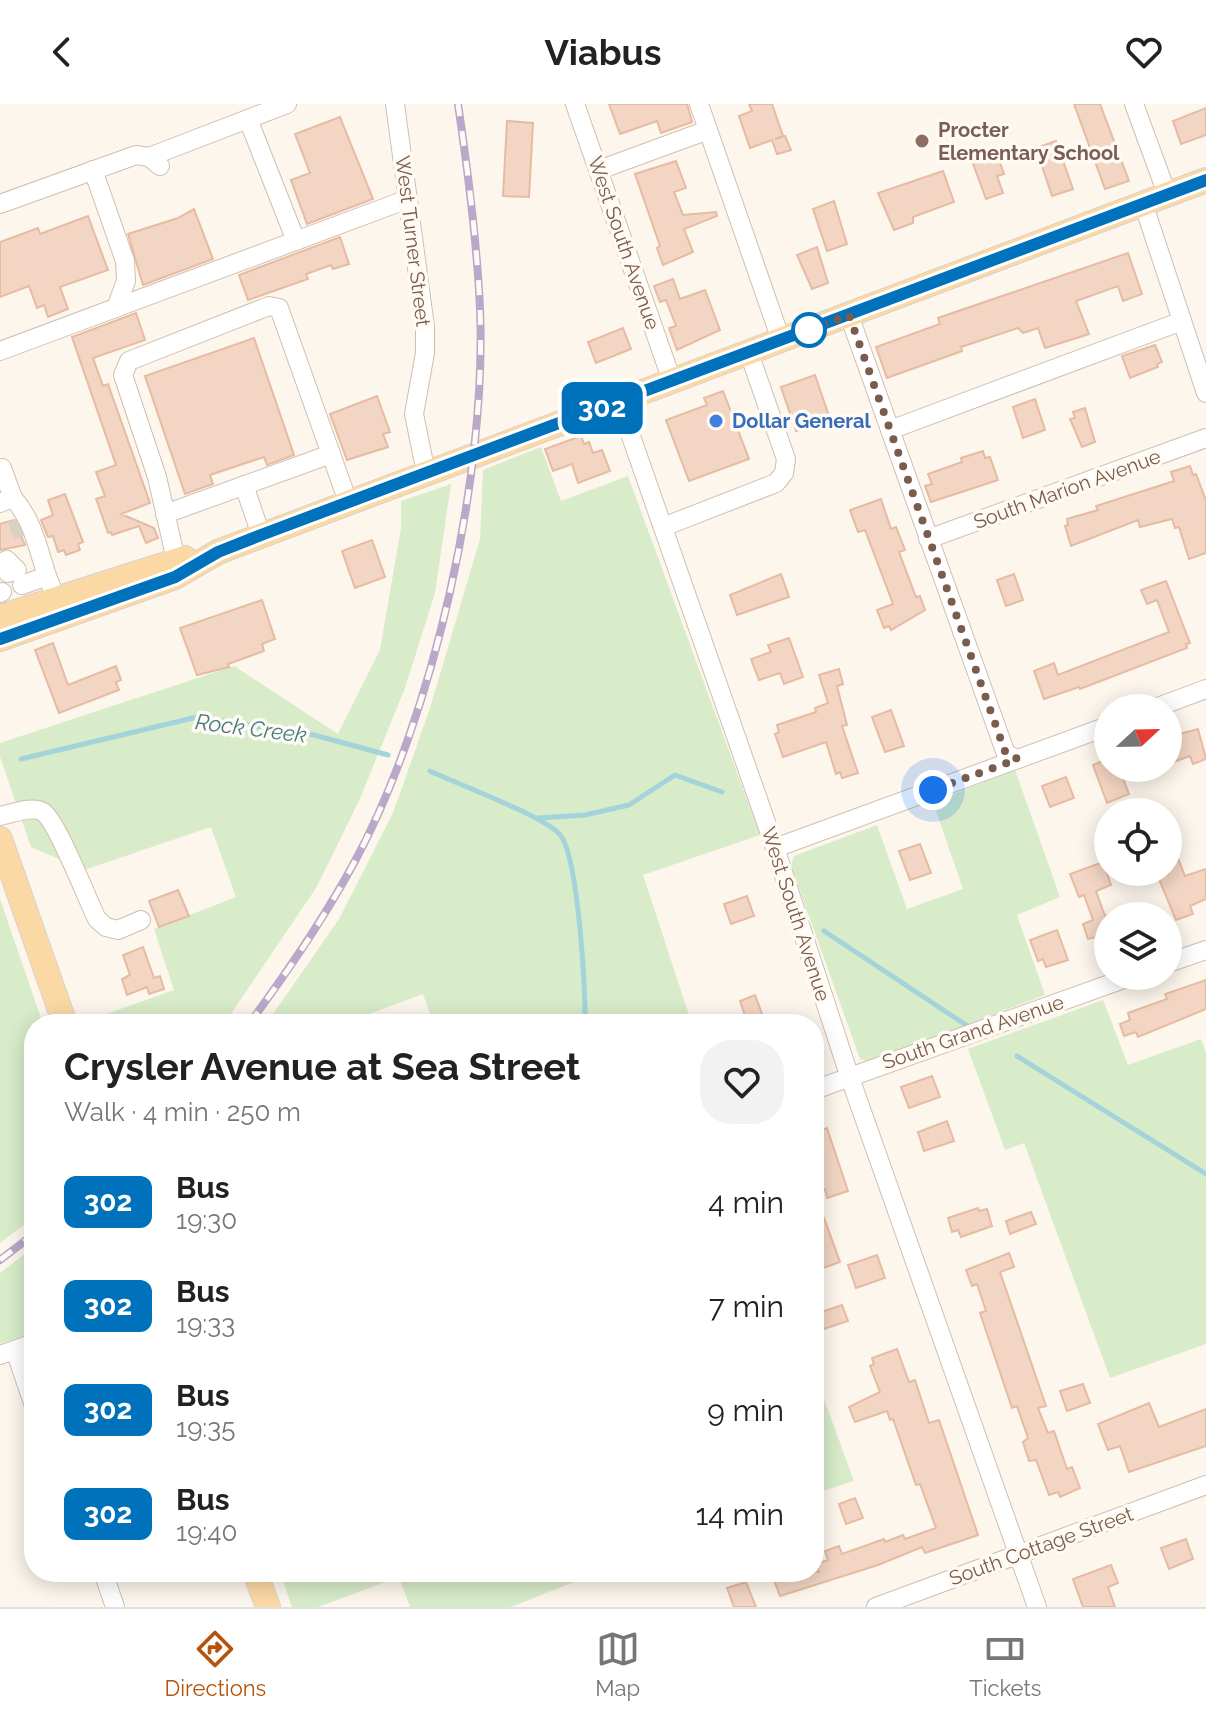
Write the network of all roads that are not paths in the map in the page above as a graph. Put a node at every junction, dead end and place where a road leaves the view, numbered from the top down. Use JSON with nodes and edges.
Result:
{"nodes":[{"id":1,"x":287,"y":104,"type":"edge"},
{"id":2,"x":395,"y":104,"type":"edge"},
{"id":3,"x":575,"y":104,"type":"edge"},
{"id":4,"x":700,"y":104,"type":"edge"},
{"id":5,"x":1134,"y":104,"type":"edge"},
{"id":6,"x":248,"y":119,"type":"junction"},
{"id":7,"x":708,"y":130,"type":"junction"},
{"id":8,"x":93,"y":170,"type":"junction"},
{"id":9,"x":599,"y":170,"type":"junction"},
{"id":10,"x":1206,"y":180,"type":"edge"},
{"id":11,"x":1167,"y":194,"type":"junction"},
{"id":12,"x":408,"y":199,"type":"junction"},
{"id":13,"x":1143,"y":203,"type":"junction"},
{"id":14,"x":0,"y":204,"type":"edge"},
{"id":15,"x":296,"y":241,"type":"junction"},
{"id":16,"x":116,"y":308,"type":"junction"},
{"id":17,"x":849,"y":315,"type":"junction"},
{"id":18,"x":1182,"y":321,"type":"junction"},
{"id":19,"x":781,"y":340,"type":"junction"},
{"id":20,"x":1199,"y":349,"type":"edge"},
{"id":21,"x":0,"y":351,"type":"edge"},
{"id":22,"x":749,"y":353,"type":"junction"},
{"id":23,"x":672,"y":381,"type":"junction"},
{"id":24,"x":1206,"y":393,"type":"edge"},
{"id":25,"x":619,"y":402,"type":"junction"},
{"id":26,"x":890,"y":430,"type":"junction"},
{"id":27,"x":1206,"y":438,"type":"edge"},
{"id":28,"x":331,"y":454,"type":"junction"},
{"id":29,"x":2,"y":468,"type":"edge"},
{"id":30,"x":426,"y":473,"type":"junction"},
{"id":31,"x":244,"y":485,"type":"junction"},
{"id":32,"x":7,"y":500,"type":"edge"},
{"id":33,"x":348,"y":502,"type":"junction"},
{"id":34,"x":165,"y":514,"type":"junction"},
{"id":35,"x":16,"y":519,"type":"tunnel mouth"},
{"id":36,"x":663,"y":527,"type":"junction"},
{"id":37,"x":261,"y":535,"type":"junction"},
{"id":38,"x":928,"y":539,"type":"junction"},
{"id":39,"x":26,"y":544,"type":"tunnel mouth"},
{"id":40,"x":218,"y":552,"type":"junction"},
{"id":41,"x":176,"y":560,"type":"junction"},
{"id":42,"x":27,"y":578,"type":"edge"},
{"id":43,"x":1,"y":601,"type":"edge"},
{"id":44,"x":0,"y":639,"type":"edge"},
{"id":45,"x":1206,"y":689,"type":"edge"},
{"id":46,"x":1182,"y":698,"type":"edge"},
{"id":47,"x":1094,"y":731,"type":"edge"},
{"id":48,"x":1018,"y":759,"type":"junction"},
{"id":49,"x":0,"y":816,"type":"edge"},
{"id":50,"x":0,"y":839,"type":"edge"},
{"id":51,"x":775,"y":848,"type":"junction"},
{"id":52,"x":141,"y":920,"type":"dead end"},
{"id":53,"x":1206,"y":950,"type":"edge"},
{"id":54,"x":1182,"y":958,"type":"edge"},
{"id":55,"x":1094,"y":989,"type":"edge"},
{"id":56,"x":61,"y":1014,"type":"edge"},
{"id":57,"x":849,"y":1075,"type":"junction"},
{"id":58,"x":824,"y":1086,"type":"edge"},
{"id":59,"x":7,"y":1352,"type":"edge"},
{"id":60,"x":24,"y":1386,"type":"edge"},
{"id":61,"x":1206,"y":1485,"type":"edge"},
{"id":62,"x":1019,"y":1555,"type":"junction"},
{"id":63,"x":106,"y":1582,"type":"edge"},
{"id":64,"x":259,"y":1582,"type":"edge"},
{"id":65,"x":115,"y":1607,"type":"edge"},
{"id":66,"x":268,"y":1607,"type":"edge"},
{"id":67,"x":876,"y":1607,"type":"edge"},
{"id":68,"x":1037,"y":1607,"type":"edge"}],
"edges":[{"from":1,"to":6,"type":"street"},
{"from":2,"to":12,"type":"street","name":"West Turner Street"},
{"from":3,"to":9,"type":"street","name":"West South Avenue"},
{"from":4,"to":7,"type":"street"},
{"from":5,"to":11,"type":"street"},
{"from":6,"to":8,"type":"street"},
{"from":6,"to":15,"type":"street"},
{"from":7,"to":9,"type":"street"},
{"from":7,"to":19,"type":"street"},
{"from":8,"to":14,"type":"street"},
{"from":8,"to":16,"type":"street"},
{"from":9,"to":23,"type":"street","name":"West South Avenue"},
{"from":10,"to":11,"type":"main road"},
{"from":11,"to":13,"type":"main road"},
{"from":12,"to":15,"type":"street"},
{"from":12,"to":30,"type":"street","name":"West Turner Street"},
{"from":13,"to":17,"type":"main road"},
{"from":13,"to":18,"type":"street"},
{"from":15,"to":16,"type":"street"},
{"from":16,"to":21,"type":"street"},
{"from":17,"to":19,"type":"main road"},
{"from":17,"to":26,"type":"street"},
{"from":18,"to":20,"type":"street"},
{"from":18,"to":26,"type":"street"},
{"from":19,"to":22,"type":"main road"},
{"from":20,"to":24,"type":"street"},
{"from":22,"to":23,"type":"main road"},
{"from":22,"to":36,"type":"street"},
{"from":23,"to":25,"type":"main road"},
{"from":25,"to":30,"type":"main road"},
{"from":25,"to":36,"type":"street","name":"West South Avenue"},
{"from":26,"to":38,"type":"street"},
{"from":27,"to":38,"type":"street","name":"South Marion Avenue"},
{"from":28,"to":31,"type":"street"},
{"from":28,"to":33,"type":"street"},
{"from":28,"to":34,"type":"street"},
{"from":29,"to":32,"type":"street"},
{"from":30,"to":33,"type":"main road"},
{"from":31,"to":34,"type":"street"},
{"from":31,"to":37,"type":"street"},
{"from":32,"to":35,"type":"street"},
{"from":32,"to":42,"type":"street"},
{"from":33,"to":37,"type":"main road"},
{"from":34,"to":41,"type":"street"},
{"from":36,"to":51,"type":"street","name":"West South Avenue"},
{"from":37,"to":40,"type":"main road"},
{"from":38,"to":48,"type":"street"},
{"from":39,"to":42,"type":"street"},
{"from":40,"to":41,"type":"main road"},
{"from":40,"to":44,"type":"main road"},
{"from":41,"to":42,"type":"main road"},
{"from":42,"to":43,"type":"main road"},
{"from":45,"to":46,"type":"street"},
{"from":47,"to":48,"type":"street"},
{"from":48,"to":51,"type":"street"},
{"from":49,"to":52,"type":"street"},
{"from":50,"to":56,"type":"main road"},
{"from":51,"to":57,"type":"street","name":"West South Avenue"},
{"from":53,"to":54,"type":"street"},
{"from":55,"to":57,"type":"street","name":"South Grand Avenue"},
{"from":57,"to":58,"type":"street","name":"South Grand Avenue"},
{"from":57,"to":62,"type":"street","name":"West South Avenue"},
{"from":59,"to":60,"type":"street"},
{"from":61,"to":62,"type":"street","name":"South Cottage Street"},
{"from":62,"to":67,"type":"street","name":"South Cottage Street"},
{"from":62,"to":68,"type":"street","name":"West South Avenue"},
{"from":63,"to":65,"type":"street"},
{"from":64,"to":66,"type":"main road"}]}
